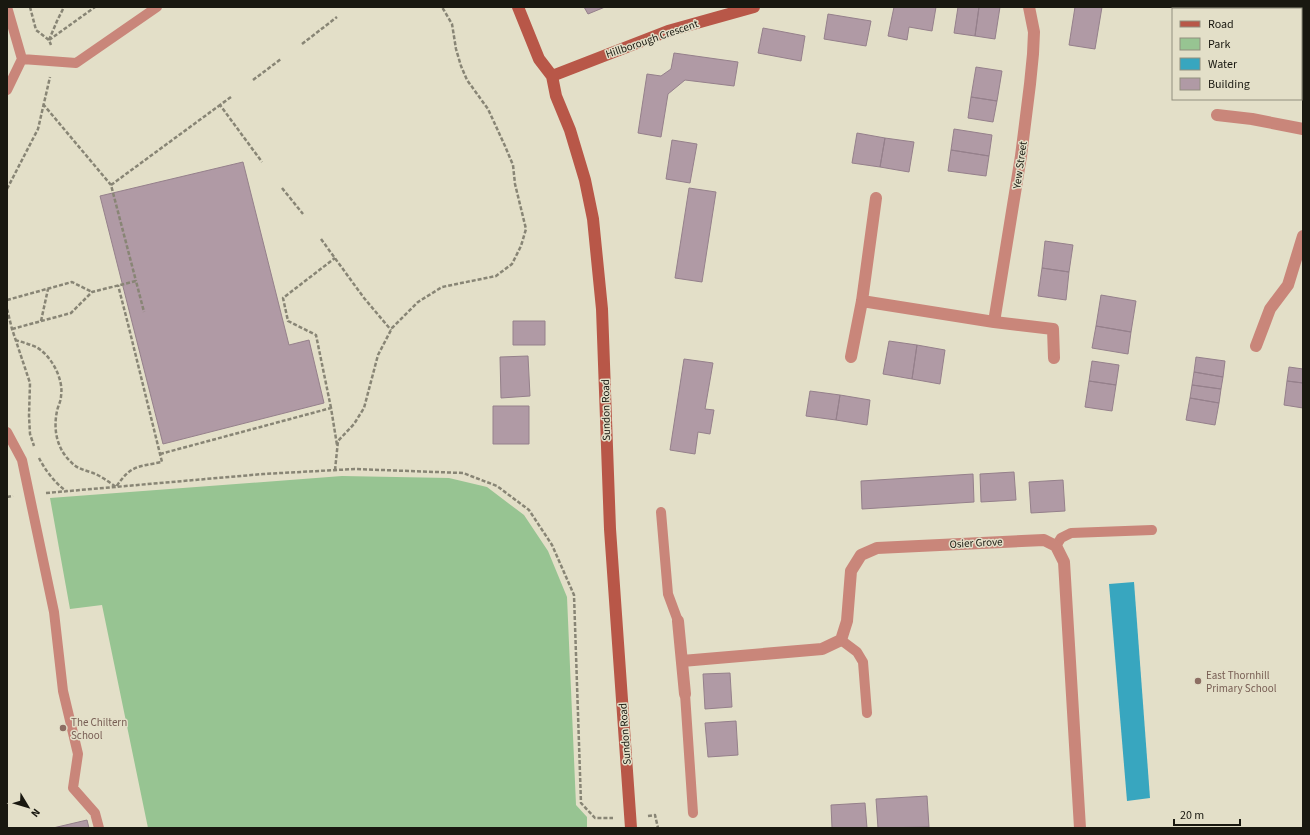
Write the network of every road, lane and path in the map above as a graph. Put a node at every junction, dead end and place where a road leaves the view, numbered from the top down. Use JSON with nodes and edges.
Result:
{"nodes":[{"id":1,"x":7,"y":7,"type":"edge"},
{"id":2,"x":30,"y":7,"type":"edge"},
{"id":3,"x":64,"y":7,"type":"edge"},
{"id":4,"x":95,"y":7,"type":"edge"},
{"id":5,"x":157,"y":7,"type":"edge"},
{"id":6,"x":442,"y":7,"type":"edge"},
{"id":7,"x":518,"y":7,"type":"edge"},
{"id":8,"x":754,"y":7,"type":"edge"},
{"id":9,"x":1029,"y":7,"type":"edge"},
{"id":10,"x":337,"y":17,"type":"dead end"},
{"id":11,"x":49,"y":40,"type":"junction"},
{"id":12,"x":302,"y":44,"type":"dead end"},
{"id":13,"x":22,"y":59,"type":"junction"},
{"id":14,"x":281,"y":59,"type":"dead end"},
{"id":15,"x":552,"y":76,"type":"junction"},
{"id":16,"x":253,"y":80,"type":"dead end"},
{"id":17,"x":47,"y":88,"type":"dead end"},
{"id":18,"x":7,"y":90,"type":"edge"},
{"id":19,"x":231,"y":97,"type":"dead end"},
{"id":20,"x":43,"y":104,"type":"junction"},
{"id":21,"x":220,"y":105,"type":"junction"},
{"id":22,"x":1217,"y":115,"type":"dead end"},
{"id":23,"x":1303,"y":129,"type":"edge"},
{"id":24,"x":262,"y":162,"type":"dead end"},
{"id":25,"x":111,"y":185,"type":"junction"},
{"id":26,"x":282,"y":188,"type":"dead end"},
{"id":27,"x":7,"y":189,"type":"edge"},
{"id":28,"x":876,"y":198,"type":"dead end"},
{"id":29,"x":303,"y":214,"type":"dead end"},
{"id":30,"x":1303,"y":236,"type":"edge"},
{"id":31,"x":321,"y":239,"type":"dead end"},
{"id":32,"x":335,"y":258,"type":"junction"},
{"id":33,"x":136,"y":281,"type":"junction"},
{"id":34,"x":118,"y":286,"type":"junction"},
{"id":35,"x":49,"y":288,"type":"junction"},
{"id":36,"x":92,"y":292,"type":"junction"},
{"id":37,"x":7,"y":300,"type":"edge"},
{"id":38,"x":862,"y":301,"type":"junction"},
{"id":39,"x":7,"y":309,"type":"edge"},
{"id":40,"x":144,"y":312,"type":"dead end"},
{"id":41,"x":41,"y":321,"type":"junction"},
{"id":42,"x":994,"y":322,"type":"junction"},
{"id":43,"x":12,"y":329,"type":"junction"},
{"id":44,"x":391,"y":330,"type":"junction"},
{"id":45,"x":15,"y":340,"type":"junction"},
{"id":46,"x":1256,"y":346,"type":"dead end"},
{"id":47,"x":851,"y":357,"type":"dead end"},
{"id":48,"x":1054,"y":358,"type":"dead end"},
{"id":49,"x":331,"y":408,"type":"junction"},
{"id":50,"x":7,"y":432,"type":"edge"},
{"id":51,"x":337,"y":449,"type":"junction"},
{"id":52,"x":36,"y":450,"type":"dead end"},
{"id":53,"x":160,"y":454,"type":"junction"},
{"id":54,"x":39,"y":457,"type":"dead end"},
{"id":55,"x":335,"y":470,"type":"junction"},
{"id":56,"x":116,"y":487,"type":"junction"},
{"id":57,"x":66,"y":491,"type":"junction"},
{"id":58,"x":46,"y":493,"type":"dead end"},
{"id":59,"x":661,"y":512,"type":"dead end"},
{"id":60,"x":1152,"y":530,"type":"dead end"},
{"id":61,"x":1056,"y":546,"type":"junction"},
{"id":62,"x":678,"y":621,"type":"joint"},
{"id":63,"x":841,"y":640,"type":"junction"},
{"id":64,"x":682,"y":661,"type":"junction"},
{"id":65,"x":685,"y":694,"type":"joint"},
{"id":66,"x":867,"y":713,"type":"dead end"},
{"id":67,"x":693,"y":813,"type":"dead end"},
{"id":68,"x":655,"y":815,"type":"dead end"},
{"id":69,"x":607,"y":819,"type":"dead end"},
{"id":70,"x":99,"y":828,"type":"edge"},
{"id":71,"x":631,"y":828,"type":"edge"},
{"id":72,"x":658,"y":828,"type":"edge"},
{"id":73,"x":1080,"y":828,"type":"edge"}],
"edges":[{"from":1,"to":13,"type":"lane"},
{"from":2,"to":11,"type":"path"},
{"from":3,"to":11,"type":"path"},
{"from":4,"to":11,"type":"path"},
{"from":5,"to":13,"type":"lane"},
{"from":6,"to":44,"type":"path"},
{"from":7,"to":15,"type":"street","name":"Sundon Road"},
{"from":8,"to":15,"type":"street","name":"Hillborough Crescent"},
{"from":9,"to":42,"type":"street","name":"Yew Street"},
{"from":10,"to":12,"type":"path"},
{"from":13,"to":18,"type":"lane"},
{"from":14,"to":16,"type":"path"},
{"from":15,"to":71,"type":"street","name":"Sundon Road"},
{"from":17,"to":20,"type":"path"},
{"from":19,"to":21,"type":"path"},
{"from":20,"to":25,"type":"path"},
{"from":20,"to":27,"type":"path"},
{"from":21,"to":24,"type":"path"},
{"from":21,"to":25,"type":"path"},
{"from":22,"to":23,"type":"street"},
{"from":25,"to":33,"type":"path"},
{"from":26,"to":29,"type":"path"},
{"from":28,"to":38,"type":"street"},
{"from":30,"to":46,"type":"street"},
{"from":31,"to":32,"type":"path"},
{"from":32,"to":44,"type":"path"},
{"from":32,"to":49,"type":"path"},
{"from":33,"to":34,"type":"path"},
{"from":33,"to":40,"type":"path"},
{"from":34,"to":36,"type":"path"},
{"from":34,"to":53,"type":"path"},
{"from":35,"to":36,"type":"path"},
{"from":35,"to":37,"type":"path"},
{"from":35,"to":41,"type":"path"},
{"from":36,"to":41,"type":"path"},
{"from":38,"to":42,"type":"street"},
{"from":38,"to":47,"type":"street"},
{"from":39,"to":43,"type":"path"},
{"from":41,"to":43,"type":"path"},
{"from":42,"to":48,"type":"street"},
{"from":43,"to":45,"type":"path"},
{"from":44,"to":51,"type":"path"},
{"from":45,"to":52,"type":"path"},
{"from":45,"to":56,"type":"path"},
{"from":49,"to":51,"type":"path"},
{"from":49,"to":53,"type":"path"},
{"from":50,"to":70,"type":"lane"},
{"from":51,"to":55,"type":"path"},
{"from":53,"to":56,"type":"path"},
{"from":54,"to":57,"type":"path"},
{"from":55,"to":56,"type":"path"},
{"from":55,"to":69,"type":"path"},
{"from":56,"to":57,"type":"path"},
{"from":57,"to":58,"type":"path"},
{"from":59,"to":62,"type":"lane"},
{"from":60,"to":61,"type":"lane"},
{"from":61,"to":63,"type":"street","name":"Osier Grove"},
{"from":61,"to":73,"type":"street"},
{"from":62,"to":64,"type":"street"},
{"from":63,"to":64,"type":"street"},
{"from":63,"to":66,"type":"lane"},
{"from":64,"to":65,"type":"street"},
{"from":65,"to":67,"type":"lane"},
{"from":68,"to":72,"type":"path"}]}
